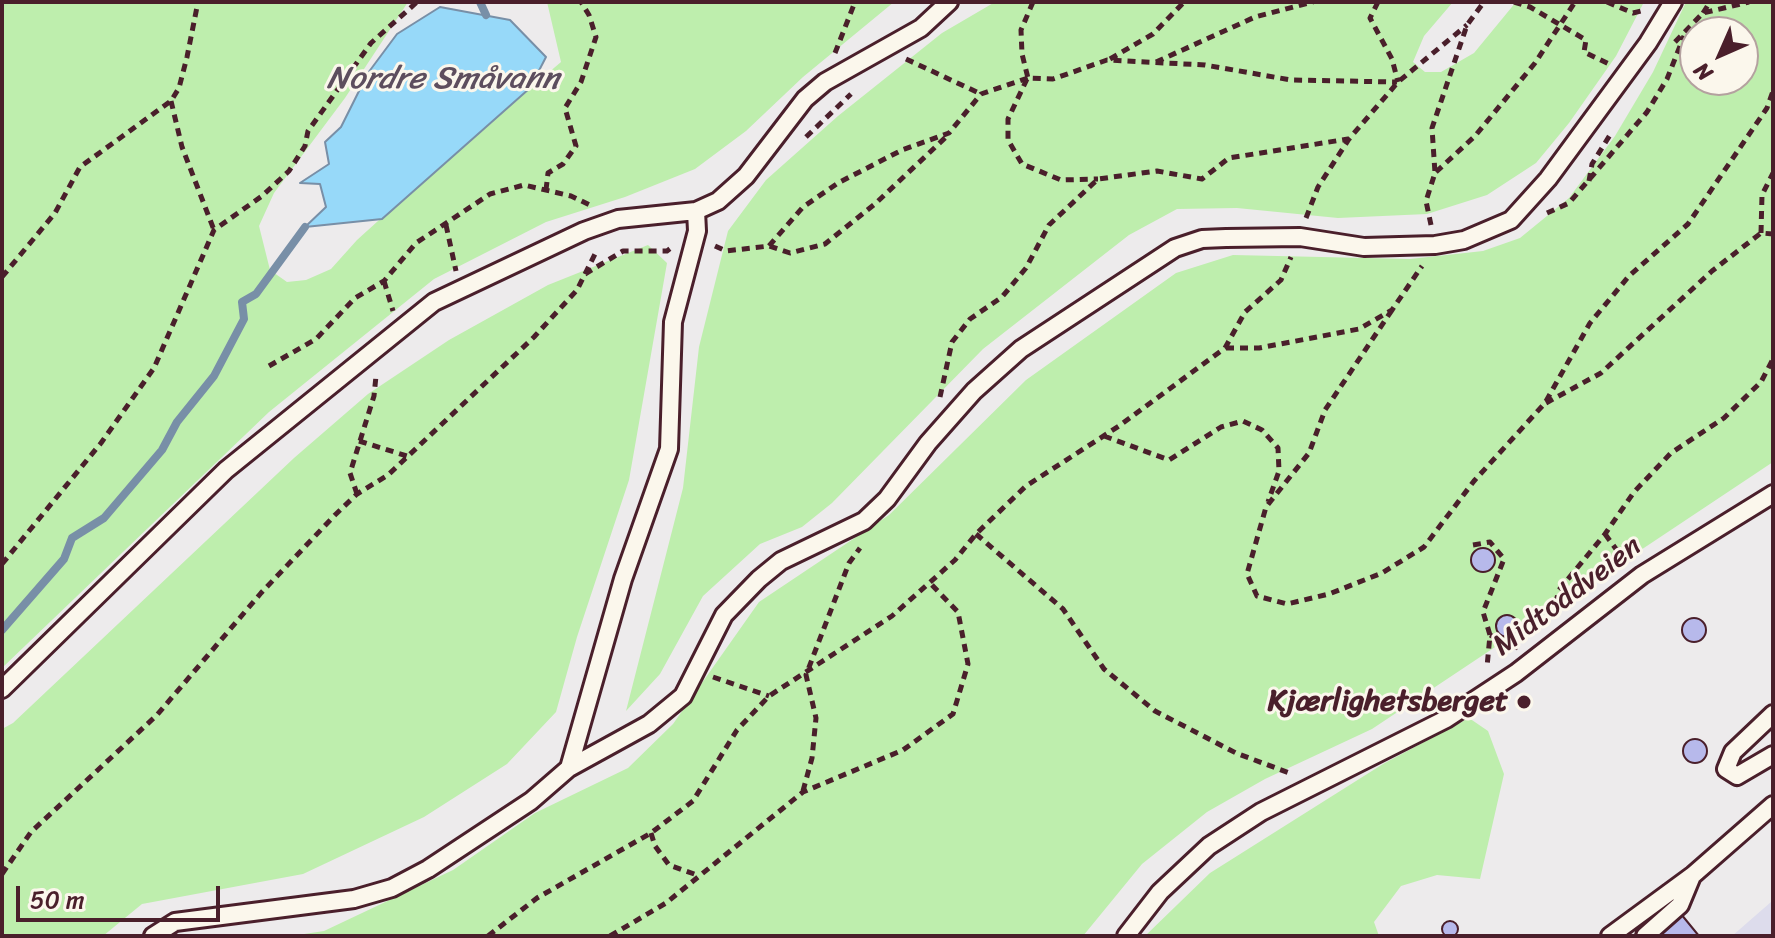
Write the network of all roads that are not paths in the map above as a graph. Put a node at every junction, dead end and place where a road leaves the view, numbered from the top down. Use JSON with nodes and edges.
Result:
{"nodes":[{"id":1,"x":949,"y":2,"type":"edge"},
{"id":2,"x":1672,"y":5,"type":"edge"},
{"id":3,"x":696,"y":221,"type":"junction"},
{"id":4,"x":1773,"y":494,"type":"edge"},
{"id":5,"x":2,"y":689,"type":"edge"},
{"id":6,"x":1773,"y":714,"type":"edge"},
{"id":7,"x":1773,"y":755,"type":"edge"},
{"id":8,"x":569,"y":768,"type":"junction"},
{"id":9,"x":1773,"y":805,"type":"edge"},
{"id":10,"x":1693,"y":875,"type":"junction"},
{"id":11,"x":153,"y":936,"type":"edge"},
{"id":12,"x":1126,"y":936,"type":"edge"},
{"id":13,"x":1610,"y":936,"type":"edge"},
{"id":14,"x":1645,"y":936,"type":"edge"}],
"edges":[{"from":1,"to":3,"type":"lane"},
{"from":2,"to":8,"type":"lane"},
{"from":3,"to":5,"type":"lane"},
{"from":3,"to":8,"type":"lane"},
{"from":4,"to":12,"type":"lane","name":"Midtoddveien"},
{"from":6,"to":7,"type":"lane"},
{"from":8,"to":11,"type":"lane"},
{"from":9,"to":10,"type":"lane"},
{"from":10,"to":13,"type":"lane"},
{"from":10,"to":14,"type":"lane"}]}
